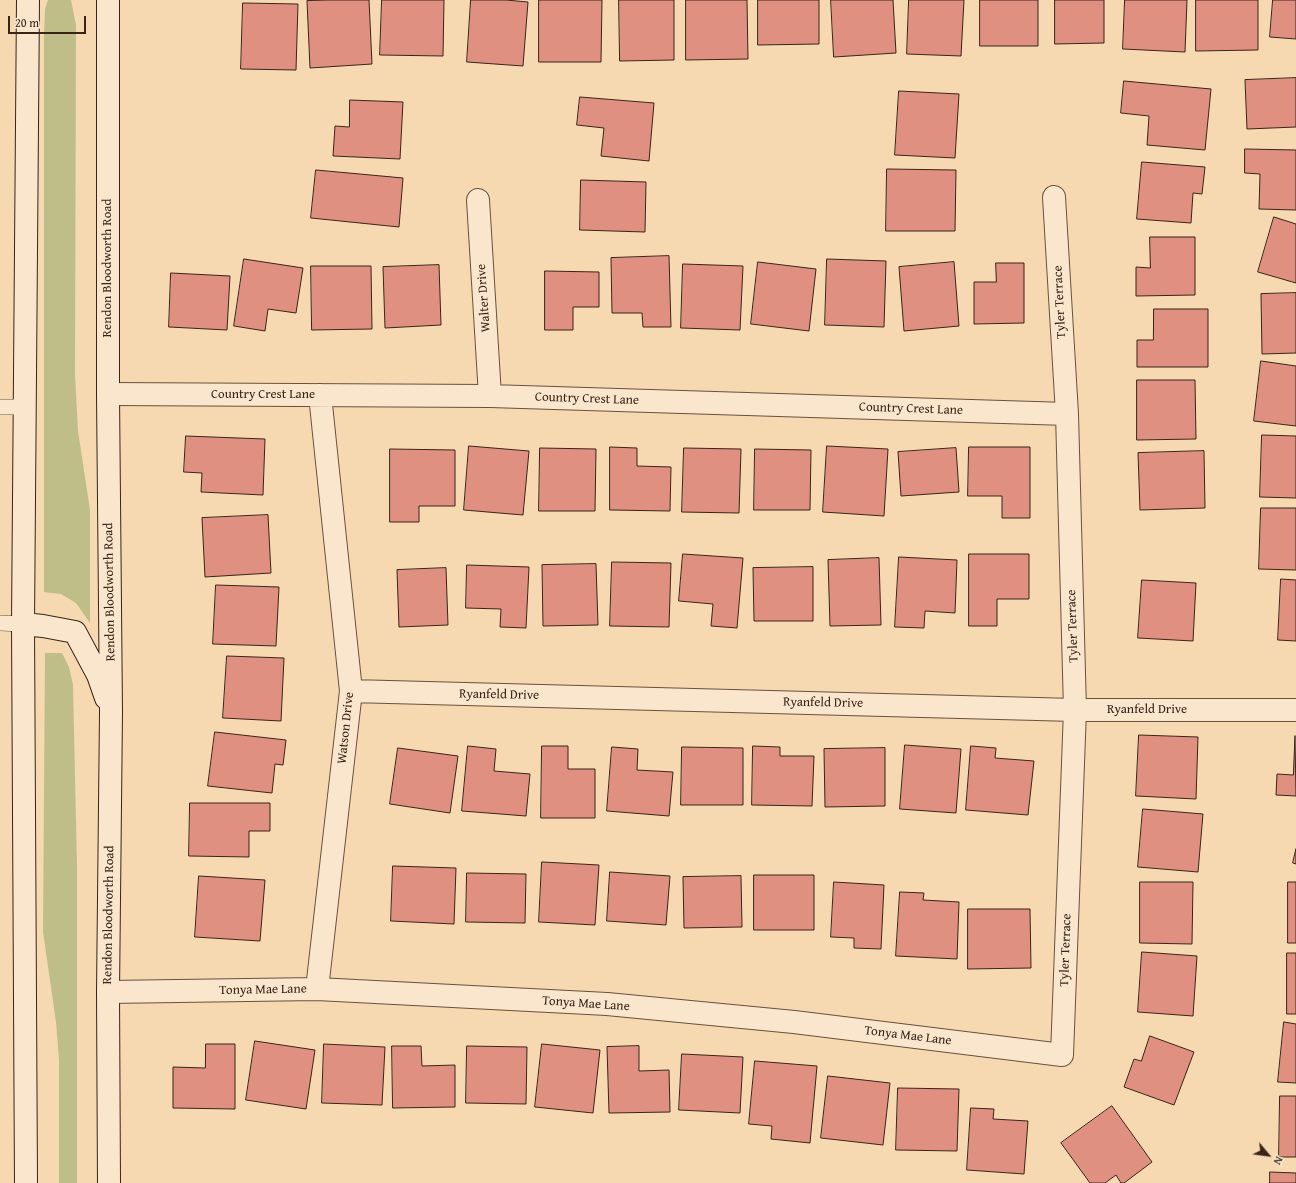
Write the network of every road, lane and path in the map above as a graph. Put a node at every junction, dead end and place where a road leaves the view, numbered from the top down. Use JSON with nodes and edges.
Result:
{"nodes":[{"id":1,"x":28,"y":0,"type":"edge"},
{"id":2,"x":108,"y":0,"type":"edge"},
{"id":3,"x":1054,"y":197,"type":"dead end"},
{"id":4,"x":478,"y":200,"type":"dead end"},
{"id":5,"x":108,"y":394,"type":"junction"},
{"id":6,"x":320,"y":395,"type":"junction"},
{"id":7,"x":490,"y":396,"type":"junction"},
{"id":8,"x":0,"y":407,"type":"edge"},
{"id":9,"x":25,"y":407,"type":"junction"},
{"id":10,"x":1067,"y":414,"type":"junction"},
{"id":11,"x":0,"y":623,"type":"edge"},
{"id":12,"x":23,"y":624,"type":"junction"},
{"id":13,"x":351,"y":692,"type":"junction"},
{"id":14,"x":1075,"y":710,"type":"junction"},
{"id":15,"x":1296,"y":710,"type":"edge"},
{"id":16,"x":111,"y":712,"type":"junction"},
{"id":17,"x":317,"y":989,"type":"junction"},
{"id":18,"x":108,"y":992,"type":"junction"},
{"id":19,"x":1062,"y":1055,"type":"joint"},
{"id":20,"x":26,"y":1183,"type":"edge"},
{"id":21,"x":109,"y":1183,"type":"edge"}],
"edges":[{"from":1,"to":9,"type":"street"},
{"from":2,"to":5,"type":"street","name":"Rendon Bloodworth Road"},
{"from":3,"to":10,"type":"street","name":"Tyler Terrace"},
{"from":4,"to":7,"type":"street","name":"Walter Drive"},
{"from":5,"to":6,"type":"street","name":"Country Crest Lane"},
{"from":5,"to":16,"type":"street","name":"Rendon Bloodworth Road"},
{"from":6,"to":7,"type":"street","name":"Country Crest Lane"},
{"from":6,"to":13,"type":"street","name":"Watson Drive"},
{"from":7,"to":10,"type":"street","name":"Country Crest Lane"},
{"from":8,"to":9,"type":"lane"},
{"from":9,"to":12,"type":"street"},
{"from":10,"to":14,"type":"street","name":"Tyler Terrace"},
{"from":11,"to":12,"type":"lane"},
{"from":12,"to":16,"type":"street"},
{"from":12,"to":20,"type":"street"},
{"from":13,"to":14,"type":"street","name":"Ryanfeld Drive"},
{"from":13,"to":17,"type":"street","name":"Watson Drive"},
{"from":14,"to":15,"type":"street","name":"Ryanfeld Drive"},
{"from":14,"to":19,"type":"street","name":"Tyler Terrace"},
{"from":16,"to":18,"type":"street","name":"Rendon Bloodworth Road"},
{"from":17,"to":18,"type":"street","name":"Tonya Mae Lane"},
{"from":17,"to":19,"type":"street","name":"Tonya Mae Lane"},
{"from":18,"to":21,"type":"street","name":"Rendon Bloodworth Road"}]}
